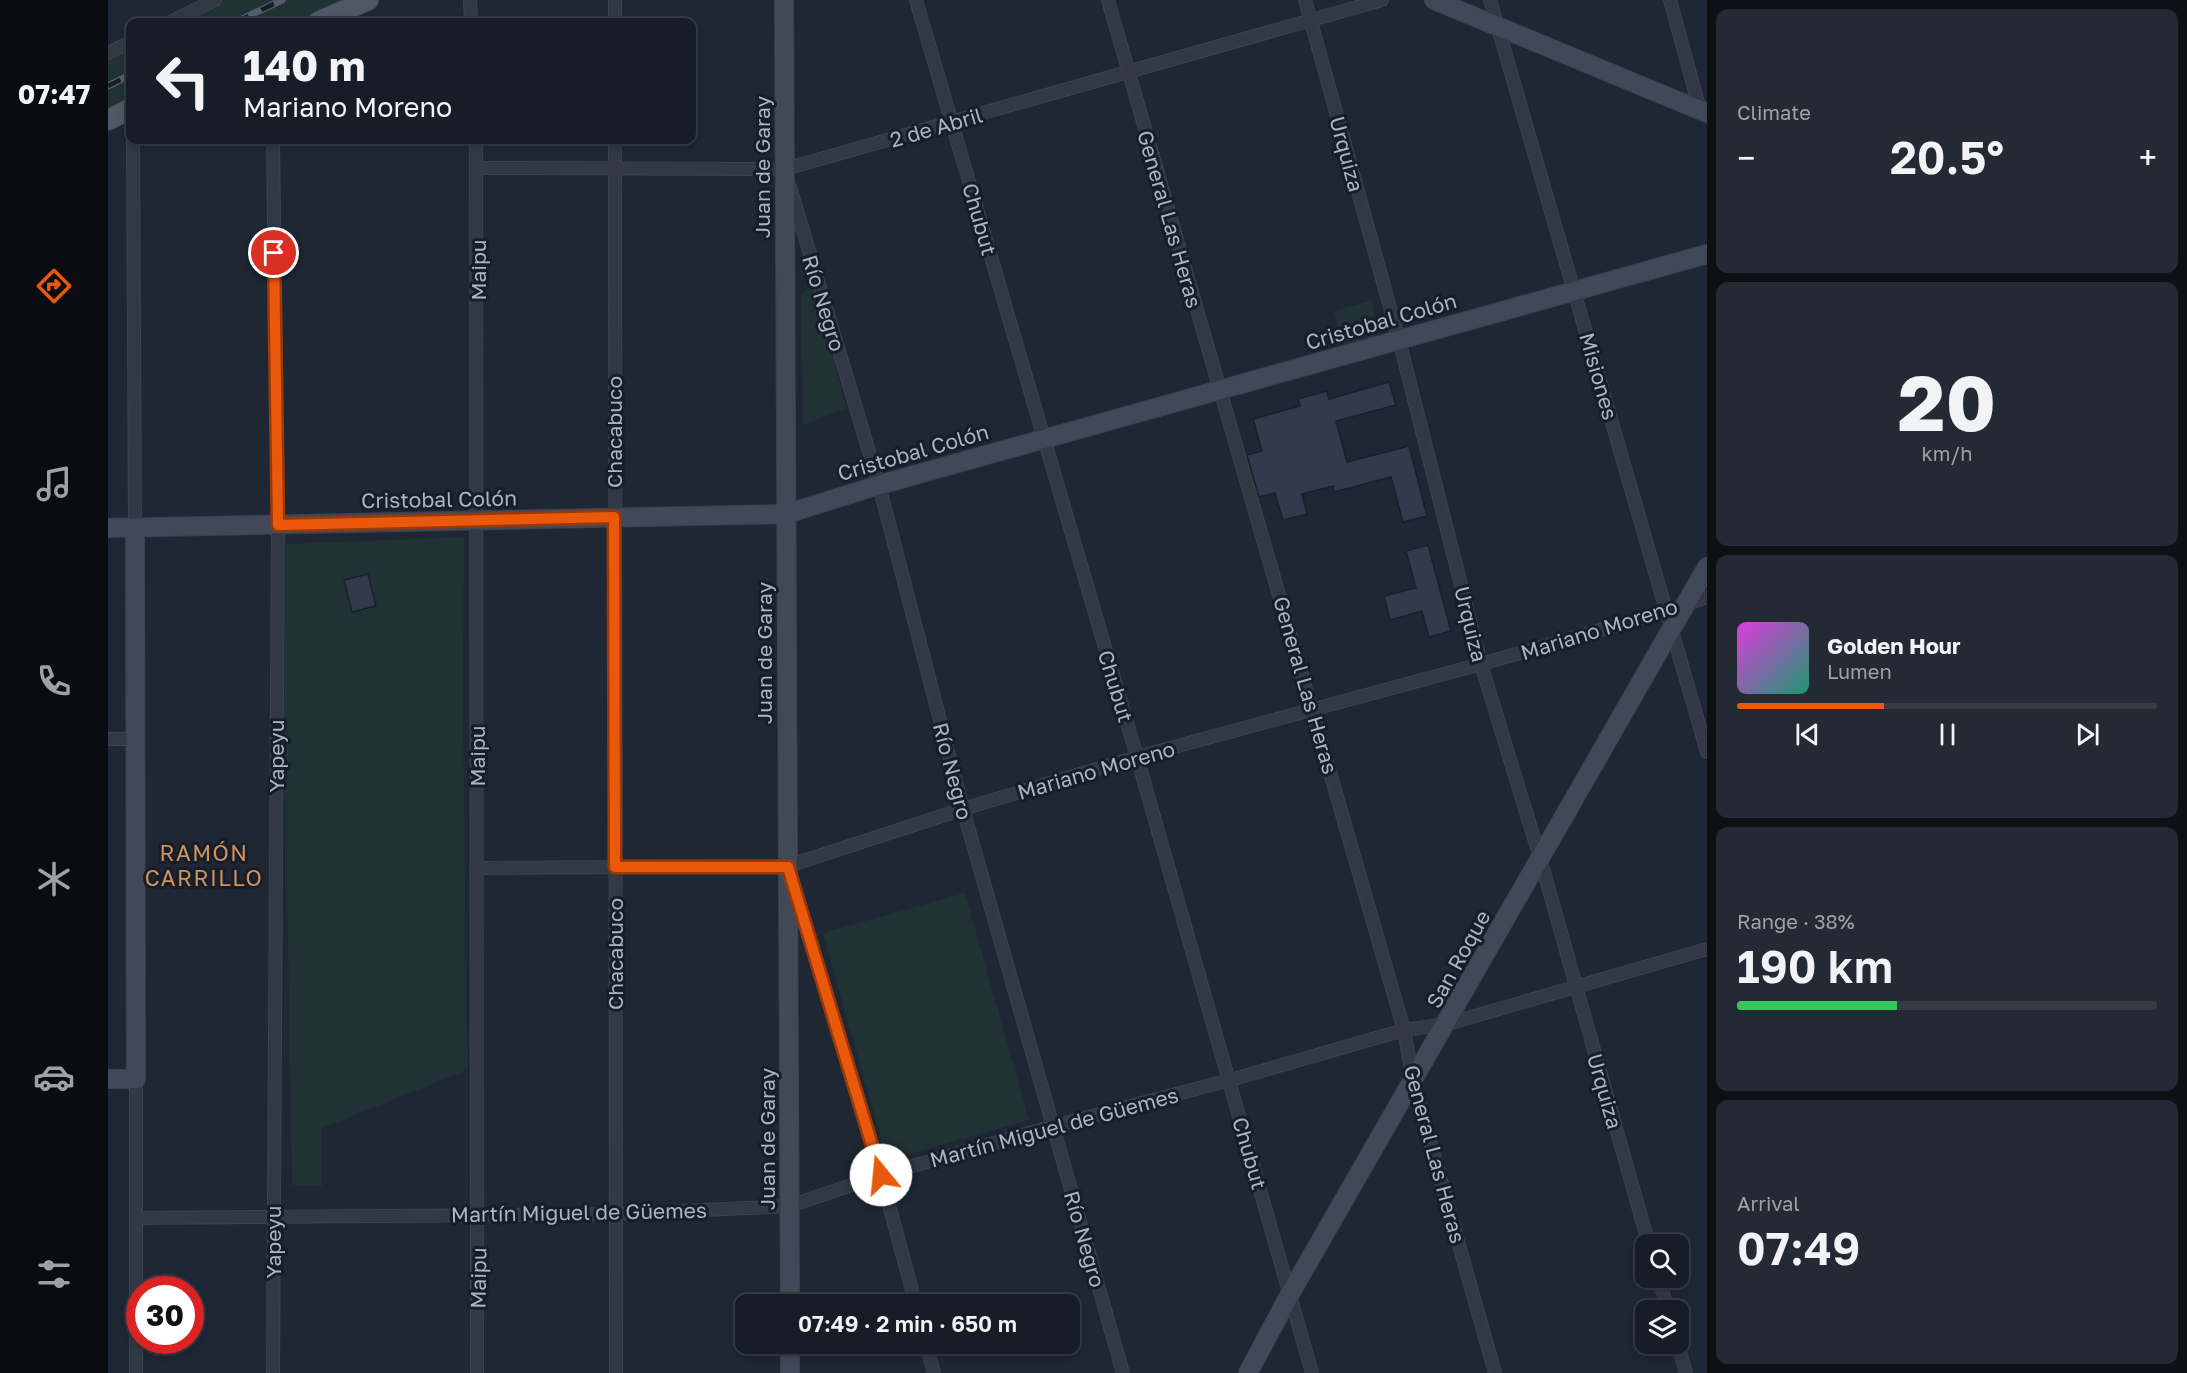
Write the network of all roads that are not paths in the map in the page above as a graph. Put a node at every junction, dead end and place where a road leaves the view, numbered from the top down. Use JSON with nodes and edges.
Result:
{"nodes":[{"id":1,"x":215,"y":0,"type":"edge"},
{"id":2,"x":368,"y":0,"type":"edge"},
{"id":3,"x":470,"y":0,"type":"edge"},
{"id":4,"x":615,"y":0,"type":"edge"},
{"id":5,"x":784,"y":0,"type":"edge"},
{"id":6,"x":916,"y":0,"type":"edge"},
{"id":7,"x":1108,"y":0,"type":"edge"},
{"id":8,"x":1305,"y":0,"type":"edge"},
{"id":9,"x":1382,"y":0,"type":"edge"},
{"id":10,"x":1434,"y":0,"type":"edge"},
{"id":11,"x":1490,"y":0,"type":"edge"},
{"id":12,"x":1670,"y":0,"type":"edge"},
{"id":13,"x":178,"y":18,"type":"edge"},
{"id":14,"x":327,"y":18,"type":"edge"},
{"id":15,"x":471,"y":18,"type":"edge"},
{"id":16,"x":615,"y":18,"type":"edge"},
{"id":17,"x":1311,"y":20,"type":"junction"},
{"id":18,"x":1497,"y":25,"type":"junction"},
{"id":19,"x":126,"y":44,"type":"edge"},
{"id":20,"x":108,"y":53,"type":"edge"},
{"id":21,"x":1129,"y":72,"type":"junction"},
{"id":22,"x":126,"y":111,"type":"edge"},
{"id":23,"x":1703,"y":111,"type":"edge"},
{"id":24,"x":108,"y":120,"type":"edge"},
{"id":25,"x":952,"y":123,"type":"junction"},
{"id":26,"x":133,"y":144,"type":"edge"},
{"id":27,"x":273,"y":144,"type":"edge"},
{"id":28,"x":476,"y":144,"type":"edge"},
{"id":29,"x":615,"y":144,"type":"edge"},
{"id":30,"x":478,"y":168,"type":"junction"},
{"id":31,"x":616,"y":169,"type":"junction"},
{"id":32,"x":784,"y":169,"type":"junction"},
{"id":33,"x":1707,"y":254,"type":"edge"},
{"id":34,"x":1574,"y":290,"type":"junction"},
{"id":35,"x":1399,"y":340,"type":"junction"},
{"id":36,"x":1218,"y":389,"type":"junction"},
{"id":37,"x":1043,"y":439,"type":"junction"},
{"id":38,"x":879,"y":485,"type":"junction"},
{"id":39,"x":786,"y":514,"type":"junction"},
{"id":40,"x":614,"y":517,"type":"junction"},
{"id":41,"x":478,"y":520,"type":"junction"},
{"id":42,"x":278,"y":525,"type":"junction"},
{"id":43,"x":108,"y":528,"type":"edge"},
{"id":44,"x":135,"y":528,"type":"junction"},
{"id":45,"x":1707,"y":567,"type":"edge"},
{"id":46,"x":1707,"y":597,"type":"edge"},
{"id":47,"x":1687,"y":602,"type":"junction"},
{"id":48,"x":1667,"y":611,"type":"junction"},
{"id":49,"x":1671,"y":629,"type":"junction"},
{"id":50,"x":1481,"y":664,"type":"junction"},
{"id":51,"x":1314,"y":710,"type":"junction"},
{"id":52,"x":108,"y":739,"type":"edge"},
{"id":53,"x":135,"y":739,"type":"junction"},
{"id":54,"x":1707,"y":752,"type":"edge"},
{"id":55,"x":1137,"y":757,"type":"junction"},
{"id":56,"x":963,"y":809,"type":"junction"},
{"id":57,"x":1540,"y":858,"type":"junction"},
{"id":58,"x":615,"y":867,"type":"junction"},
{"id":59,"x":788,"y":867,"type":"junction"},
{"id":60,"x":476,"y":868,"type":"junction"},
{"id":61,"x":1707,"y":949,"type":"edge"},
{"id":62,"x":1574,"y":987,"type":"junction"},
{"id":63,"x":1447,"y":1024,"type":"junction"},
{"id":64,"x":1404,"y":1030,"type":"junction"},
{"id":65,"x":108,"y":1079,"type":"edge"},
{"id":66,"x":136,"y":1079,"type":"junction"},
{"id":67,"x":1230,"y":1080,"type":"junction"},
{"id":68,"x":1413,"y":1081,"type":"junction"},
{"id":69,"x":1054,"y":1126,"type":"junction"},
{"id":70,"x":881,"y":1175,"type":"junction"},
{"id":71,"x":790,"y":1206,"type":"junction"},
{"id":72,"x":617,"y":1214,"type":"junction"},
{"id":73,"x":479,"y":1215,"type":"junction"},
{"id":74,"x":273,"y":1216,"type":"junction"},
{"id":75,"x":136,"y":1218,"type":"junction"},
{"id":76,"x":1646,"y":1234,"type":"edge"},
{"id":77,"x":790,"y":1294,"type":"edge"},
{"id":78,"x":913,"y":1294,"type":"edge"},
{"id":79,"x":1290,"y":1294,"type":"junction"},
{"id":80,"x":790,"y":1354,"type":"edge"},
{"id":81,"x":929,"y":1354,"type":"edge"},
{"id":82,"x":1681,"y":1354,"type":"edge"},
{"id":83,"x":136,"y":1373,"type":"edge"},
{"id":84,"x":273,"y":1373,"type":"edge"},
{"id":85,"x":477,"y":1373,"type":"edge"},
{"id":86,"x":616,"y":1373,"type":"edge"},
{"id":87,"x":790,"y":1373,"type":"edge"},
{"id":88,"x":934,"y":1373,"type":"edge"},
{"id":89,"x":1123,"y":1373,"type":"edge"},
{"id":90,"x":1248,"y":1373,"type":"edge"},
{"id":91,"x":1312,"y":1373,"type":"edge"},
{"id":92,"x":1495,"y":1373,"type":"edge"},
{"id":93,"x":1686,"y":1373,"type":"edge"}],
"edges":[{"from":1,"to":13,"type":"street"},
{"from":2,"to":14,"type":"main road"},
{"from":3,"to":15,"type":"street"},
{"from":4,"to":16,"type":"street"},
{"from":5,"to":32,"type":"street","name":"Juan de Garay"},
{"from":6,"to":25,"type":"street","name":"Chubut"},
{"from":7,"to":21,"type":"street","name":"General Las Heras"},
{"from":8,"to":17,"type":"street","name":"Urquiza"},
{"from":9,"to":17,"type":"street","name":"2 de Abril"},
{"from":10,"to":18,"type":"street"},
{"from":11,"to":18,"type":"street","name":"Misiones"},
{"from":12,"to":23,"type":"street"},
{"from":17,"to":21,"type":"street","name":"2 de Abril"},
{"from":17,"to":35,"type":"street","name":"Urquiza"},
{"from":18,"to":23,"type":"street"},
{"from":18,"to":34,"type":"street","name":"Misiones"},
{"from":19,"to":20,"type":"street"},
{"from":21,"to":25,"type":"street","name":"2 de Abril"},
{"from":21,"to":36,"type":"street","name":"General Las Heras"},
{"from":22,"to":24,"type":"main road"},
{"from":25,"to":32,"type":"street","name":"2 de Abril"},
{"from":25,"to":37,"type":"street","name":"Chubut"},
{"from":26,"to":44,"type":"street"},
{"from":27,"to":42,"type":"street","name":"Yapeyu"},
{"from":28,"to":30,"type":"street","name":"Maipu"},
{"from":29,"to":31,"type":"street","name":"Chacabuco"},
{"from":30,"to":31,"type":"street","name":"2 de Abril"},
{"from":30,"to":41,"type":"street","name":"Maipu"},
{"from":31,"to":32,"type":"street","name":"2 de Abril"},
{"from":31,"to":40,"type":"street","name":"Chacabuco"},
{"from":32,"to":38,"type":"street","name":"Río Negro"},
{"from":32,"to":39,"type":"street","name":"Juan de Garay"},
{"from":33,"to":34,"type":"street","name":"Cristobal Colón"},
{"from":34,"to":35,"type":"street","name":"Cristobal Colón"},
{"from":34,"to":48,"type":"street","name":"Misiones"},
{"from":35,"to":36,"type":"street","name":"Cristobal Colón"},
{"from":35,"to":50,"type":"street","name":"Urquiza"},
{"from":36,"to":37,"type":"street","name":"Cristobal Colón"},
{"from":36,"to":51,"type":"street","name":"General Las Heras"},
{"from":37,"to":38,"type":"street","name":"Cristobal Colón"},
{"from":37,"to":55,"type":"street","name":"Chubut"},
{"from":38,"to":39,"type":"street","name":"Cristobal Colón"},
{"from":38,"to":56,"type":"street","name":"Río Negro"},
{"from":39,"to":40,"type":"street","name":"Cristobal Colón"},
{"from":39,"to":59,"type":"street","name":"Juan de Garay"},
{"from":40,"to":41,"type":"street","name":"Cristobal Colón"},
{"from":40,"to":58,"type":"street","name":"Chacabuco"},
{"from":41,"to":42,"type":"street","name":"Cristobal Colón"},
{"from":41,"to":60,"type":"street","name":"Maipu"},
{"from":42,"to":44,"type":"street","name":"Cristobal Colón"},
{"from":42,"to":74,"type":"street","name":"Yapeyu"},
{"from":43,"to":44,"type":"street","name":"Cristobal Colón"},
{"from":44,"to":53,"type":"street"},
{"from":45,"to":47,"type":"street","name":"San Roque"},
{"from":46,"to":47,"type":"street","name":"Mariano Moreno"},
{"from":47,"to":48,"type":"street","name":"Mariano Moreno"},
{"from":47,"to":49,"type":"street","name":"San Roque"},
{"from":48,"to":49,"type":"street","name":"Misiones"},
{"from":48,"to":50,"type":"street","name":"Mariano Moreno"},
{"from":49,"to":54,"type":"street","name":"Misiones"},
{"from":49,"to":57,"type":"street","name":"San Roque"},
{"from":50,"to":51,"type":"street","name":"Mariano Moreno"},
{"from":50,"to":57,"type":"street","name":"Urquiza"},
{"from":51,"to":55,"type":"street","name":"Mariano Moreno"},
{"from":51,"to":64,"type":"street","name":"General Las Heras"},
{"from":52,"to":53,"type":"street"},
{"from":53,"to":66,"type":"street"},
{"from":55,"to":56,"type":"street","name":"Mariano Moreno"},
{"from":55,"to":67,"type":"street","name":"Chubut"},
{"from":56,"to":59,"type":"street","name":"Mariano Moreno"},
{"from":56,"to":69,"type":"street","name":"Río Negro"},
{"from":57,"to":62,"type":"street","name":"Urquiza"},
{"from":57,"to":63,"type":"street","name":"San Roque"},
{"from":58,"to":59,"type":"street","name":"Mariano Moreno"},
{"from":58,"to":60,"type":"street","name":"Mariano Moreno"},
{"from":58,"to":72,"type":"street","name":"Chacabuco"},
{"from":59,"to":70,"type":"street"},
{"from":59,"to":71,"type":"street","name":"Juan de Garay"},
{"from":60,"to":73,"type":"street","name":"Maipu"},
{"from":61,"to":62,"type":"street","name":"Martín Miguel de Güemes"},
{"from":62,"to":63,"type":"street","name":"Martín Miguel de Güemes"},
{"from":62,"to":76,"type":"street","name":"Urquiza"},
{"from":63,"to":64,"type":"street","name":"Martín Miguel de Güemes"},
{"from":63,"to":68,"type":"street","name":"San Roque"},
{"from":64,"to":67,"type":"street","name":"Martín Miguel de Güemes"},
{"from":64,"to":68,"type":"street","name":"General Las Heras"},
{"from":65,"to":66,"type":"street"},
{"from":66,"to":75,"type":"street"},
{"from":67,"to":69,"type":"street","name":"Martín Miguel de Güemes"},
{"from":67,"to":79,"type":"street","name":"Chubut"},
{"from":68,"to":79,"type":"street","name":"San Roque"},
{"from":68,"to":92,"type":"street","name":"General Las Heras"},
{"from":69,"to":70,"type":"street","name":"Martín Miguel de Güemes"},
{"from":69,"to":89,"type":"street","name":"Río Negro"},
{"from":70,"to":71,"type":"street","name":"Martín Miguel de Güemes"},
{"from":70,"to":78,"type":"street"},
{"from":71,"to":72,"type":"street","name":"Martín Miguel de Güemes"},
{"from":71,"to":77,"type":"street","name":"Juan de Garay"},
{"from":72,"to":73,"type":"street","name":"Martín Miguel de Güemes"},
{"from":72,"to":86,"type":"street","name":"Chacabuco"},
{"from":73,"to":74,"type":"street","name":"Martín Miguel de Güemes"},
{"from":73,"to":85,"type":"street","name":"Maipu"},
{"from":74,"to":75,"type":"street","name":"Martín Miguel de Güemes"},
{"from":74,"to":84,"type":"street","name":"Yapeyu"},
{"from":75,"to":83,"type":"street"},
{"from":79,"to":90,"type":"street","name":"San Roque"},
{"from":79,"to":91,"type":"street","name":"Chubut"},
{"from":80,"to":87,"type":"street"},
{"from":81,"to":88,"type":"street"},
{"from":82,"to":93,"type":"street"}]}
